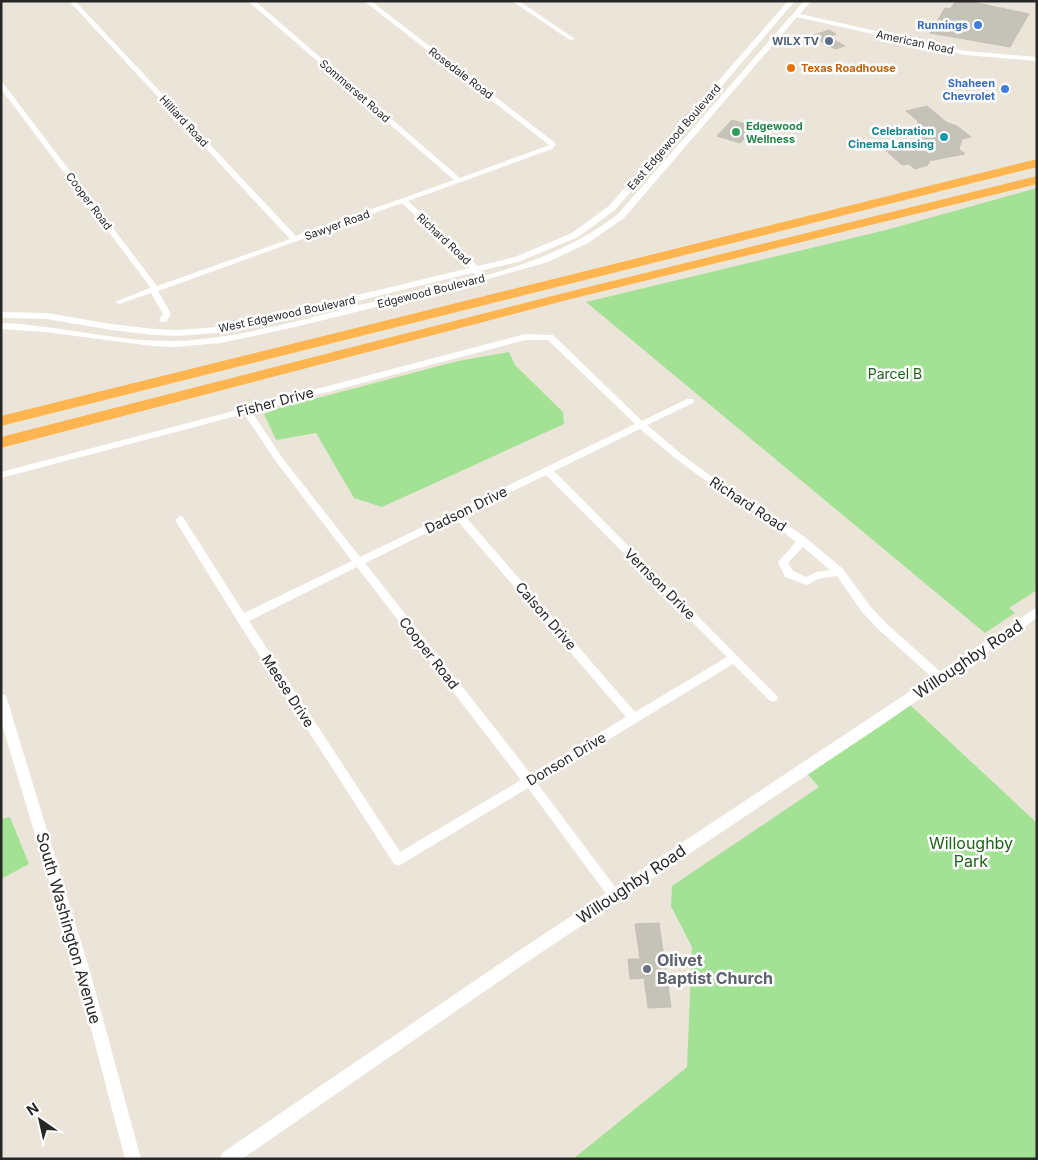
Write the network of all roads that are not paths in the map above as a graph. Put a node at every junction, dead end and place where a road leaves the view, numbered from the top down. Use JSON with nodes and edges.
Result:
{"nodes":[{"id":1,"x":72,"y":1,"type":"edge"},
{"id":2,"x":251,"y":1,"type":"edge"},
{"id":3,"x":367,"y":1,"type":"edge"},
{"id":4,"x":515,"y":1,"type":"edge"},
{"id":5,"x":792,"y":1,"type":"edge"},
{"id":6,"x":805,"y":3,"type":"edge"},
{"id":7,"x":796,"y":15,"type":"junction"},
{"id":8,"x":779,"y":16,"type":"junction"},
{"id":9,"x":572,"y":39,"type":"dead end"},
{"id":10,"x":772,"y":42,"type":"junction"},
{"id":11,"x":751,"y":48,"type":"junction"},
{"id":12,"x":1037,"y":59,"type":"edge"},
{"id":13,"x":741,"y":60,"type":"junction"},
{"id":14,"x":752,"y":65,"type":"junction"},
{"id":15,"x":739,"y":79,"type":"junction"},
{"id":16,"x":1,"y":84,"type":"edge"},
{"id":17,"x":687,"y":122,"type":"junction"},
{"id":18,"x":553,"y":145,"type":"joint"},
{"id":19,"x":678,"y":150,"type":"junction"},
{"id":20,"x":1037,"y":163,"type":"edge"},
{"id":21,"x":650,"y":165,"type":"junction"},
{"id":22,"x":1037,"y":180,"type":"edge"},
{"id":23,"x":459,"y":181,"type":"junction"},
{"id":24,"x":628,"y":190,"type":"junction"},
{"id":25,"x":643,"y":192,"type":"junction"},
{"id":26,"x":403,"y":201,"type":"junction"},
{"id":27,"x":615,"y":221,"type":"junction"},
{"id":28,"x":295,"y":240,"type":"junction"},
{"id":29,"x":539,"y":252,"type":"joint"},
{"id":30,"x":476,"y":270,"type":"junction"},
{"id":31,"x":482,"y":279,"type":"junction"},
{"id":32,"x":154,"y":290,"type":"junction"},
{"id":33,"x":119,"y":302,"type":"dead end"},
{"id":34,"x":1,"y":315,"type":"edge"},
{"id":35,"x":163,"y":320,"type":"dead end"},
{"id":36,"x":87,"y":322,"type":"junction"},
{"id":37,"x":1,"y":326,"type":"edge"},
{"id":38,"x":36,"y":327,"type":"junction"},
{"id":39,"x":550,"y":337,"type":"joint"},
{"id":40,"x":690,"y":401,"type":"dead end"},
{"id":41,"x":245,"y":410,"type":"junction"},
{"id":42,"x":1,"y":421,"type":"edge"},
{"id":43,"x":641,"y":425,"type":"junction"},
{"id":44,"x":1,"y":443,"type":"edge"},
{"id":45,"x":548,"y":471,"type":"junction"},
{"id":46,"x":1,"y":474,"type":"edge"},
{"id":47,"x":458,"y":514,"type":"junction"},
{"id":48,"x":180,"y":520,"type":"dead end"},
{"id":49,"x":802,"y":541,"type":"junction"},
{"id":50,"x":359,"y":562,"type":"junction"},
{"id":51,"x":839,"y":572,"type":"junction"},
{"id":52,"x":1037,"y":612,"type":"edge"},
{"id":53,"x":242,"y":620,"type":"junction"},
{"id":54,"x":734,"y":658,"type":"junction"},
{"id":55,"x":939,"y":677,"type":"junction"},
{"id":56,"x":773,"y":697,"type":"dead end"},
{"id":57,"x":1,"y":699,"type":"edge"},
{"id":58,"x":634,"y":718,"type":"junction"},
{"id":59,"x":529,"y":781,"type":"junction"},
{"id":60,"x":398,"y":860,"type":"joint"},
{"id":61,"x":614,"y":896,"type":"junction"},
{"id":62,"x":132,"y":1159,"type":"edge"},
{"id":63,"x":228,"y":1159,"type":"edge"}],
"edges":[{"from":1,"to":28,"type":"street","name":"Hilliard Road"},
{"from":2,"to":23,"type":"street","name":"Sommerset Road"},
{"from":3,"to":18,"type":"street","name":"Rosedale Road"},
{"from":4,"to":9,"type":"street"},
{"from":5,"to":8,"type":"street","name":"East Edgewood Boulevard"},
{"from":6,"to":7,"type":"street"},
{"from":7,"to":10,"type":"street"},
{"from":7,"to":12,"type":"street","name":"American Road"},
{"from":8,"to":10,"type":"street"},
{"from":8,"to":11,"type":"street","name":"East Edgewood Boulevard"},
{"from":10,"to":14,"type":"street","name":"Edgewood Boulevard"},
{"from":11,"to":13,"type":"street","name":"East Edgewood Boulevard"},
{"from":11,"to":14,"type":"street"},
{"from":13,"to":15,"type":"street"},
{"from":13,"to":17,"type":"street","name":"East Edgewood Boulevard"},
{"from":14,"to":15,"type":"street","name":"Edgewood Boulevard"},
{"from":15,"to":19,"type":"street","name":"Edgewood Boulevard"},
{"from":16,"to":32,"type":"street","name":"Cooper Road"},
{"from":17,"to":19,"type":"street"},
{"from":17,"to":21,"type":"street","name":"East Edgewood Boulevard"},
{"from":18,"to":23,"type":"street","name":"Sawyer Road"},
{"from":19,"to":25,"type":"street","name":"Edgewood Boulevard"},
{"from":20,"to":42,"type":"highway"},
{"from":21,"to":24,"type":"street","name":"East Edgewood Boulevard"},
{"from":21,"to":25,"type":"street"},
{"from":22,"to":44,"type":"highway"},
{"from":23,"to":26,"type":"street","name":"Sawyer Road"},
{"from":24,"to":27,"type":"street"},
{"from":24,"to":29,"type":"street","name":"East Edgewood Boulevard"},
{"from":25,"to":27,"type":"street","name":"Edgewood Boulevard"},
{"from":26,"to":28,"type":"street","name":"Sawyer Road"},
{"from":26,"to":30,"type":"street","name":"Richard Road"},
{"from":27,"to":31,"type":"street","name":"Edgewood Boulevard"},
{"from":28,"to":32,"type":"street","name":"Sawyer Road"},
{"from":29,"to":30,"type":"street","name":"West Edgewood Boulevard"},
{"from":30,"to":31,"type":"street","name":"Richard Road"},
{"from":30,"to":36,"type":"street","name":"West Edgewood Boulevard"},
{"from":31,"to":38,"type":"street","name":"Edgewood Boulevard"},
{"from":32,"to":33,"type":"street","name":"Sawyer Road"},
{"from":32,"to":35,"type":"street","name":"Cooper Road"},
{"from":34,"to":36,"type":"street","name":"West Edgewood Boulevard"},
{"from":36,"to":38,"type":"street"},
{"from":37,"to":38,"type":"street","name":"Edgewood Boulevard"},
{"from":39,"to":41,"type":"street","name":"Fisher Drive"},
{"from":39,"to":43,"type":"street","name":"Richard Road"},
{"from":40,"to":43,"type":"street","name":"Dadson Drive"},
{"from":41,"to":46,"type":"street","name":"Fisher Drive"},
{"from":41,"to":50,"type":"street","name":"Cooper Road"},
{"from":43,"to":45,"type":"street","name":"Dadson Drive"},
{"from":43,"to":49,"type":"street","name":"Richard Road"},
{"from":45,"to":47,"type":"street","name":"Dadson Drive"},
{"from":45,"to":54,"type":"street","name":"Vernson Drive"},
{"from":47,"to":50,"type":"street","name":"Dadson Drive"},
{"from":47,"to":58,"type":"street","name":"Calson Drive"},
{"from":48,"to":53,"type":"street","name":"Meese Drive"},
{"from":49,"to":51,"type":"street","name":"Richard Road"},
{"from":49,"to":51,"type":"street"},
{"from":50,"to":53,"type":"street","name":"Dadson Drive"},
{"from":50,"to":59,"type":"street","name":"Cooper Road"},
{"from":51,"to":55,"type":"street","name":"Richard Road"},
{"from":52,"to":55,"type":"street","name":"Willoughby Road"},
{"from":53,"to":60,"type":"street","name":"Meese Drive"},
{"from":54,"to":56,"type":"street","name":"Vernson Drive"},
{"from":54,"to":58,"type":"street","name":"Donson Drive"},
{"from":55,"to":61,"type":"street","name":"Willoughby Road"},
{"from":57,"to":62,"type":"street","name":"South Washington Avenue"},
{"from":58,"to":59,"type":"street","name":"Donson Drive"},
{"from":59,"to":60,"type":"street","name":"Donson Drive"},
{"from":59,"to":61,"type":"street","name":"Cooper Road"},
{"from":61,"to":63,"type":"street","name":"Willoughby Road"}]}
